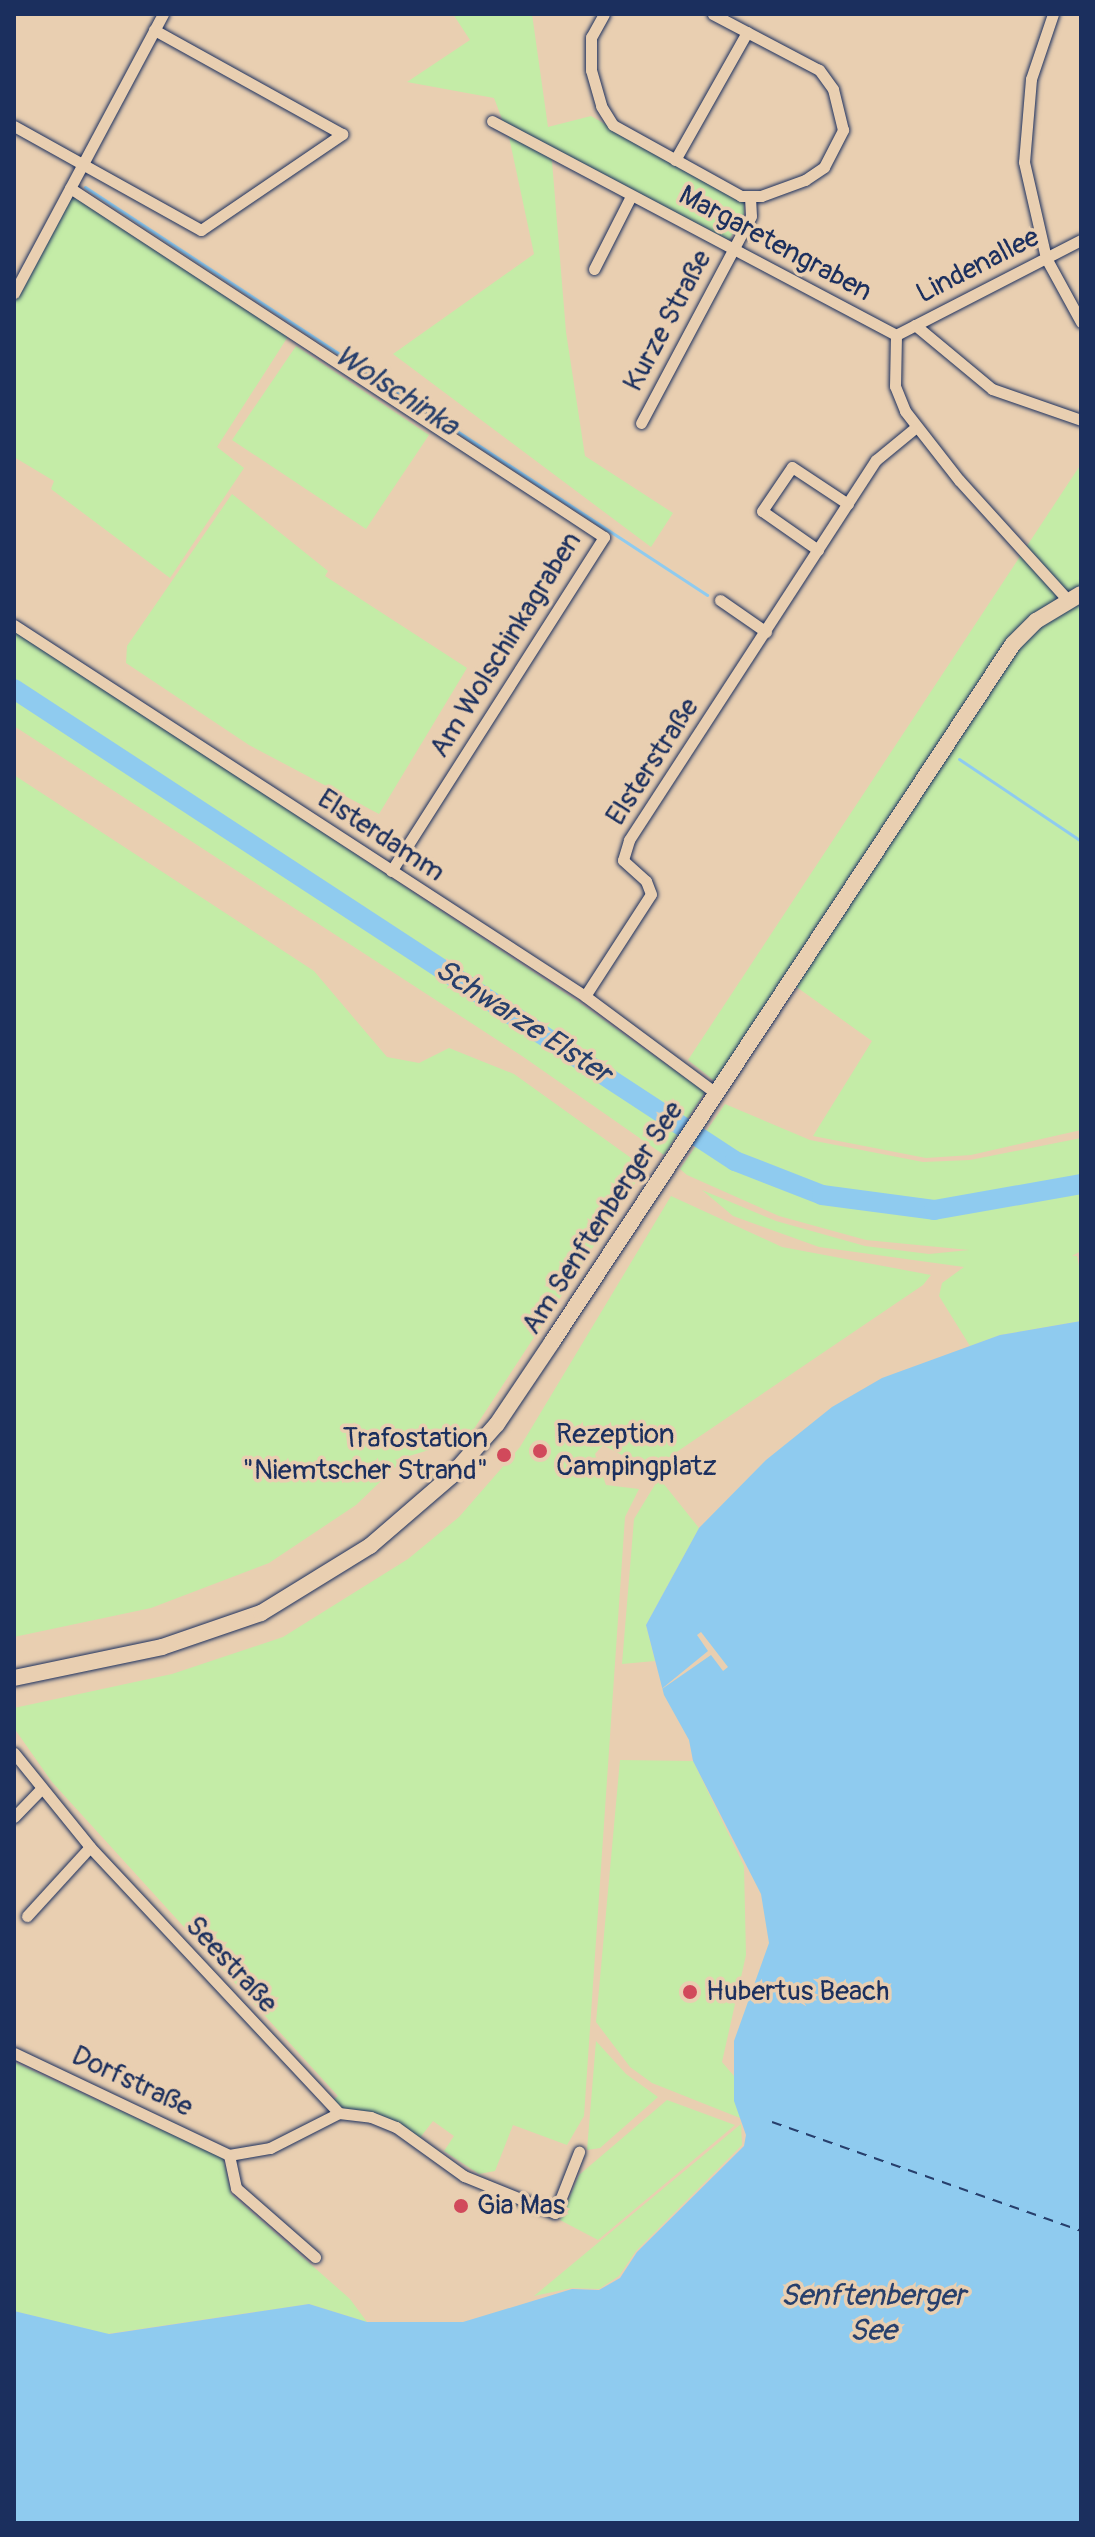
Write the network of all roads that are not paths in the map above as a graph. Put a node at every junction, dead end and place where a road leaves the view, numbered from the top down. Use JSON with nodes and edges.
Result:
{"nodes":[{"id":1,"x":163,"y":14,"type":"edge"},
{"id":2,"x":604,"y":14,"type":"edge"},
{"id":3,"x":713,"y":14,"type":"edge"},
{"id":4,"x":1053,"y":14,"type":"edge"},
{"id":5,"x":154,"y":30,"type":"junction"},
{"id":6,"x":747,"y":32,"type":"junction"},
{"id":7,"x":492,"y":121,"type":"dead end"},
{"id":8,"x":14,"y":126,"type":"edge"},
{"id":9,"x":675,"y":160,"type":"junction"},
{"id":10,"x":82,"y":163,"type":"junction"},
{"id":11,"x":70,"y":188,"type":"junction"},
{"id":12,"x":631,"y":196,"type":"junction"},
{"id":13,"x":750,"y":197,"type":"junction"},
{"id":14,"x":1081,"y":240,"type":"edge"},
{"id":15,"x":734,"y":249,"type":"junction"},
{"id":16,"x":1046,"y":258,"type":"junction"},
{"id":17,"x":594,"y":269,"type":"dead end"},
{"id":18,"x":14,"y":293,"type":"edge"},
{"id":19,"x":1081,"y":322,"type":"edge"},
{"id":20,"x":915,"y":325,"type":"junction"},
{"id":21,"x":896,"y":335,"type":"junction"},
{"id":22,"x":1081,"y":420,"type":"edge"},
{"id":23,"x":641,"y":423,"type":"dead end"},
{"id":24,"x":916,"y":427,"type":"junction"},
{"id":25,"x":848,"y":504,"type":"junction"},
{"id":26,"x":818,"y":550,"type":"junction"},
{"id":27,"x":1074,"y":596,"type":"edge"},
{"id":28,"x":720,"y":600,"type":"dead end"},
{"id":29,"x":14,"y":625,"type":"edge"},
{"id":30,"x":766,"y":632,"type":"junction"},
{"id":31,"x":391,"y":871,"type":"junction"},
{"id":32,"x":585,"y":996,"type":"junction"},
{"id":33,"x":712,"y":1100,"type":"junction"},
{"id":34,"x":14,"y":1678,"type":"edge"},
{"id":35,"x":14,"y":1753,"type":"edge"},
{"id":36,"x":40,"y":1790,"type":"junction"},
{"id":37,"x":14,"y":1817,"type":"edge"},
{"id":38,"x":90,"y":1847,"type":"junction"},
{"id":39,"x":27,"y":1916,"type":"dead end"},
{"id":40,"x":14,"y":2053,"type":"edge"},
{"id":41,"x":339,"y":2113,"type":"junction"},
{"id":42,"x":579,"y":2152,"type":"dead end"},
{"id":43,"x":229,"y":2155,"type":"junction"},
{"id":44,"x":315,"y":2257,"type":"dead end"}],
"edges":[{"from":1,"to":5,"type":"street"},
{"from":2,"to":9,"type":"street"},
{"from":3,"to":6,"type":"street"},
{"from":4,"to":16,"type":"street"},
{"from":5,"to":10,"type":"street"},
{"from":5,"to":10,"type":"street"},
{"from":6,"to":9,"type":"street"},
{"from":6,"to":13,"type":"street"},
{"from":7,"to":12,"type":"street","name":"Margaretengraben"},
{"from":8,"to":10,"type":"street"},
{"from":9,"to":13,"type":"street"},
{"from":10,"to":11,"type":"street"},
{"from":11,"to":18,"type":"street"},
{"from":11,"to":31,"type":"street","name":"Am Wolschinkagraben"},
{"from":12,"to":15,"type":"street","name":"Margaretengraben"},
{"from":12,"to":17,"type":"street"},
{"from":13,"to":15,"type":"street","name":"Kurze Straße"},
{"from":14,"to":16,"type":"street","name":"Lindenallee"},
{"from":15,"to":21,"type":"street","name":"Margaretengraben"},
{"from":15,"to":23,"type":"street","name":"Kurze Straße"},
{"from":16,"to":19,"type":"street"},
{"from":16,"to":20,"type":"street","name":"Lindenallee"},
{"from":20,"to":21,"type":"street","name":"Lindenallee"},
{"from":20,"to":22,"type":"street"},
{"from":21,"to":24,"type":"street"},
{"from":24,"to":25,"type":"street","name":"Elsterstraße"},
{"from":24,"to":27,"type":"street"},
{"from":25,"to":26,"type":"street","name":"Elsterstraße"},
{"from":25,"to":26,"type":"street"},
{"from":26,"to":30,"type":"street","name":"Elsterstraße"},
{"from":27,"to":33,"type":"street","name":"Am Senftenberger See"},
{"from":28,"to":30,"type":"street"},
{"from":29,"to":31,"type":"street","name":"Elsterdamm"},
{"from":30,"to":32,"type":"street","name":"Elsterstraße"},
{"from":31,"to":32,"type":"street","name":"Elsterdamm"},
{"from":32,"to":33,"type":"street","name":"Elsterdamm"},
{"from":33,"to":34,"type":"street","name":"Am Senftenberger See"},
{"from":35,"to":36,"type":"street","name":"Seestraße"},
{"from":36,"to":37,"type":"street"},
{"from":36,"to":38,"type":"street","name":"Seestraße"},
{"from":38,"to":39,"type":"street"},
{"from":38,"to":41,"type":"street","name":"Seestraße"},
{"from":40,"to":43,"type":"street","name":"Dorfstraße"},
{"from":41,"to":42,"type":"street"},
{"from":41,"to":43,"type":"street"},
{"from":43,"to":44,"type":"street"}]}
